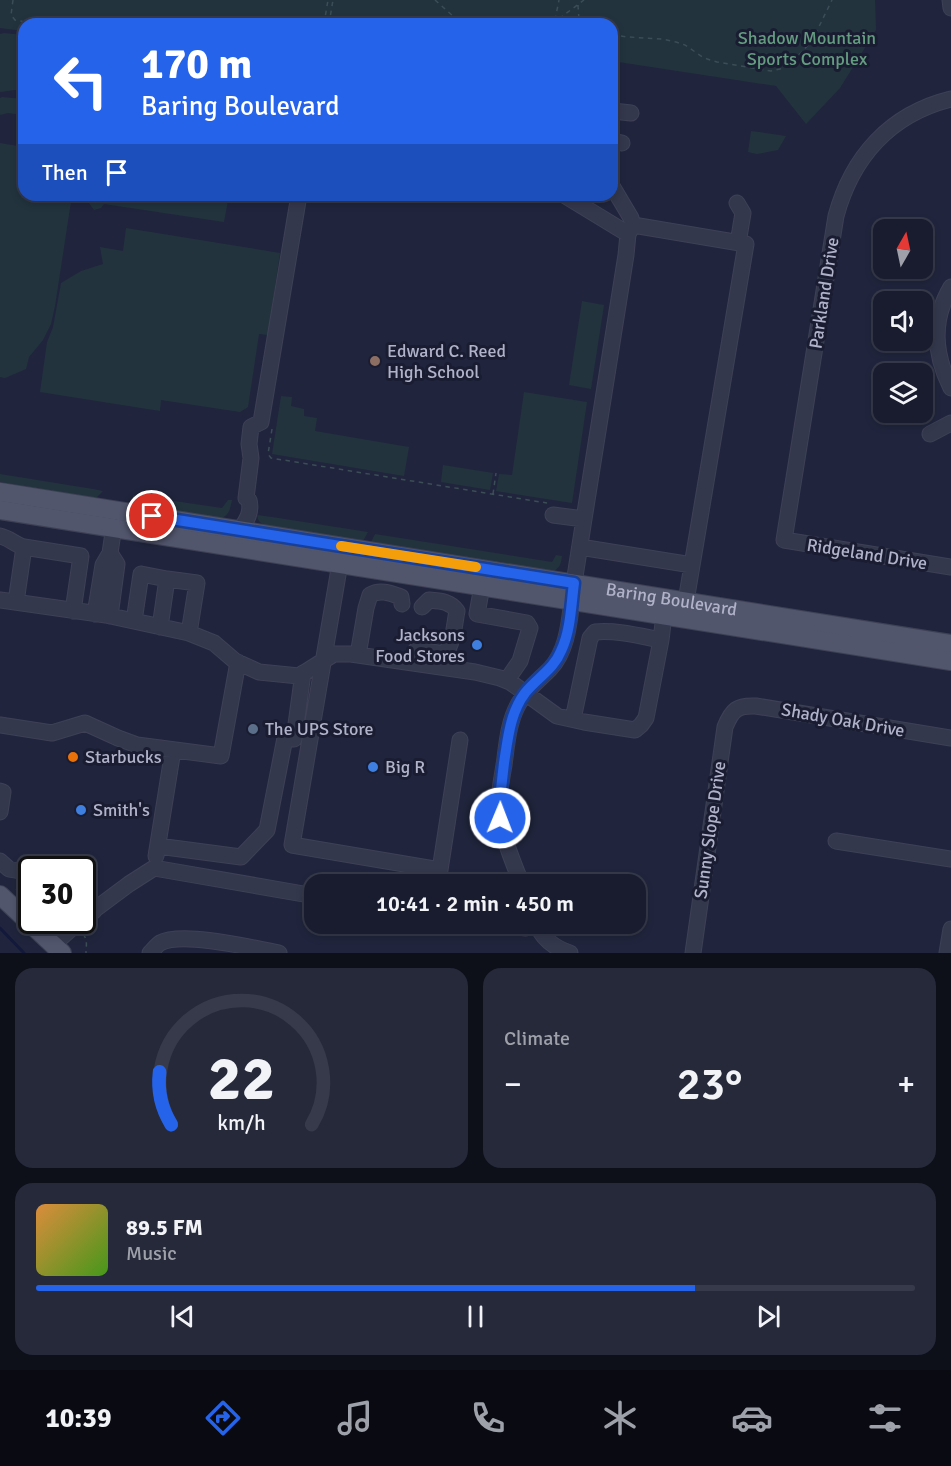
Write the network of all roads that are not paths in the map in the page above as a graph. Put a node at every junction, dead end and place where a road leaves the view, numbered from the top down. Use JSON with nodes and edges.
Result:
{"nodes":[{"id":1,"x":950,"y":0,"type":"edge"},
{"id":2,"x":951,"y":8,"type":"edge"},
{"id":3,"x":951,"y":99,"type":"edge"},
{"id":4,"x":618,"y":112,"type":"edge"},
{"id":5,"x":631,"y":113,"type":"dead end"},
{"id":6,"x":618,"y":196,"type":"edge"},
{"id":7,"x":298,"y":201,"type":"edge"},
{"id":8,"x":576,"y":201,"type":"edge"},
{"id":9,"x":737,"y":203,"type":"dead end"},
{"id":10,"x":631,"y":229,"type":"junction"},
{"id":11,"x":738,"y":243,"type":"junction"},
{"id":12,"x":951,"y":287,"type":"edge"},
{"id":13,"x":951,"y":388,"type":"edge"},
{"id":14,"x":951,"y":423,"type":"edge"},
{"id":15,"x":930,"y":434,"type":"dead end"},
{"id":16,"x":0,"y":492,"type":"edge"},
{"id":17,"x":550,"y":509,"type":"road end"},
{"id":18,"x":0,"y":510,"type":"edge"},
{"id":19,"x":115,"y":519,"type":"junction"},
{"id":20,"x":584,"y":519,"type":"junction"},
{"id":21,"x":0,"y":536,"type":"edge"},
{"id":22,"x":238,"y":538,"type":"junction"},
{"id":23,"x":784,"y":540,"type":"joint"},
{"id":24,"x":24,"y":547,"type":"junction"},
{"id":25,"x":580,"y":547,"type":"junction"},
{"id":26,"x":340,"y":563,"type":"junction"},
{"id":27,"x":692,"y":565,"type":"junction"},
{"id":28,"x":951,"y":567,"type":"edge"},
{"id":29,"x":167,"y":579,"type":"junction"},
{"id":30,"x":482,"y":586,"type":"junction"},
{"id":31,"x":573,"y":592,"type":"junction"},
{"id":32,"x":0,"y":600,"type":"edge"},
{"id":33,"x":686,"y":601,"type":"junction"},
{"id":34,"x":16,"y":602,"type":"junction"},
{"id":35,"x":402,"y":604,"type":"dead end"},
{"id":36,"x":422,"y":607,"type":"dead end"},
{"id":37,"x":74,"y":611,"type":"junction"},
{"id":38,"x":102,"y":615,"type":"junction"},
{"id":39,"x":664,"y":615,"type":"junction"},
{"id":40,"x":134,"y":621,"type":"junction"},
{"id":41,"x":160,"y":627,"type":"junction"},
{"id":42,"x":189,"y":633,"type":"junction"},
{"id":43,"x":661,"y":640,"type":"junction"},
{"id":44,"x":951,"y":644,"type":"edge"},
{"id":45,"x":416,"y":650,"type":"dead end"},
{"id":46,"x":358,"y":656,"type":"junction"},
{"id":47,"x":324,"y":661,"type":"junction"},
{"id":48,"x":951,"y":661,"type":"edge"},
{"id":49,"x":238,"y":662,"type":"junction"},
{"id":50,"x":303,"y":673,"type":"junction"},
{"id":51,"x":507,"y":680,"type":"junction"},
{"id":52,"x":525,"y":693,"type":"junction"},
{"id":53,"x":735,"y":710,"type":"joint"},
{"id":54,"x":573,"y":719,"type":"junction"},
{"id":55,"x":0,"y":725,"type":"edge"},
{"id":56,"x":951,"y":738,"type":"edge"},
{"id":57,"x":460,"y":740,"type":"dead end"},
{"id":58,"x":173,"y":750,"type":"junction"},
{"id":59,"x":0,"y":791,"type":"edge"},
{"id":60,"x":0,"y":812,"type":"edge"},
{"id":61,"x":836,"y":841,"type":"dead end"},
{"id":62,"x":158,"y":846,"type":"junction"},
{"id":63,"x":951,"y":860,"type":"edge"},
{"id":64,"x":0,"y":861,"type":"edge"},
{"id":65,"x":154,"y":868,"type":"junction"},
{"id":66,"x":18,"y":871,"type":"edge"},
{"id":67,"x":518,"y":874,"type":"edge"},
{"id":68,"x":7,"y":891,"type":"edge"},
{"id":69,"x":304,"y":894,"type":"edge"},
{"id":70,"x":96,"y":909,"type":"edge"},
{"id":71,"x":951,"y":929,"type":"edge"},
{"id":72,"x":71,"y":934,"type":"edge"},
{"id":73,"x":542,"y":934,"type":"edge"},
{"id":74,"x":58,"y":949,"type":"edge"},
{"id":75,"x":150,"y":953,"type":"edge"},
{"id":76,"x":279,"y":953,"type":"edge"},
{"id":77,"x":570,"y":953,"type":"edge"},
{"id":78,"x":693,"y":953,"type":"edge"},
{"id":79,"x":947,"y":953,"type":"edge"}],
"edges":[{"from":1,"to":2,"type":"street"},
{"from":3,"to":23,"type":"street","name":"Parkland Drive"},
{"from":4,"to":5,"type":"street"},
{"from":6,"to":10,"type":"street"},
{"from":7,"to":22,"type":"street"},
{"from":8,"to":10,"type":"street"},
{"from":9,"to":11,"type":"street"},
{"from":10,"to":11,"type":"street"},
{"from":10,"to":20,"type":"street"},
{"from":11,"to":27,"type":"street"},
{"from":12,"to":13,"type":"street"},
{"from":14,"to":15,"type":"street"},
{"from":16,"to":19,"type":"main road","name":"Baring Boulevard"},
{"from":17,"to":20,"type":"street"},
{"from":18,"to":19,"type":"main road","name":"Baring Boulevard"},
{"from":19,"to":22,"type":"main road","name":"Baring Boulevard"},
{"from":19,"to":38,"type":"street"},
{"from":20,"to":25,"type":"street"},
{"from":21,"to":24,"type":"street"},
{"from":22,"to":26,"type":"main road","name":"Baring Boulevard"},
{"from":22,"to":31,"type":"main road","name":"Baring Boulevard"},
{"from":23,"to":28,"type":"street","name":"Ridgeland Drive"},
{"from":24,"to":34,"type":"street"},
{"from":24,"to":37,"type":"street"},
{"from":25,"to":27,"type":"street"},
{"from":25,"to":31,"type":"street"},
{"from":26,"to":30,"type":"main road","name":"Baring Boulevard"},
{"from":26,"to":47,"type":"street"},
{"from":27,"to":33,"type":"street"},
{"from":29,"to":40,"type":"street"},
{"from":29,"to":41,"type":"street"},
{"from":29,"to":42,"type":"street"},
{"from":30,"to":31,"type":"main road","name":"Baring Boulevard"},
{"from":30,"to":51,"type":"street"},
{"from":31,"to":33,"type":"main road","name":"Baring Boulevard"},
{"from":31,"to":39,"type":"main road","name":"Baring Boulevard"},
{"from":31,"to":52,"type":"street"},
{"from":32,"to":34,"type":"street"},
{"from":33,"to":44,"type":"main road","name":"Baring Boulevard"},
{"from":34,"to":37,"type":"street"},
{"from":35,"to":46,"type":"street"},
{"from":36,"to":45,"type":"street"},
{"from":37,"to":38,"type":"street"},
{"from":38,"to":40,"type":"street"},
{"from":39,"to":43,"type":"street"},
{"from":39,"to":48,"type":"main road","name":"Baring Boulevard"},
{"from":40,"to":41,"type":"street"},
{"from":41,"to":42,"type":"street"},
{"from":42,"to":49,"type":"street"},
{"from":43,"to":54,"type":"street"},
{"from":43,"to":54,"type":"street"},
{"from":46,"to":47,"type":"street"},
{"from":46,"to":51,"type":"street"},
{"from":47,"to":50,"type":"street"},
{"from":47,"to":57,"type":"street"},
{"from":49,"to":50,"type":"street"},
{"from":49,"to":58,"type":"street"},
{"from":50,"to":62,"type":"street"},
{"from":51,"to":52,"type":"street"},
{"from":52,"to":54,"type":"street"},
{"from":52,"to":67,"type":"street"},
{"from":53,"to":56,"type":"street","name":"Shady Oak Drive"},
{"from":53,"to":78,"type":"street","name":"Sunny Slope Drive"},
{"from":55,"to":58,"type":"street"},
{"from":58,"to":62,"type":"street"},
{"from":59,"to":60,"type":"street"},
{"from":61,"to":63,"type":"street"},
{"from":62,"to":65,"type":"street"},
{"from":64,"to":66,"type":"street"},
{"from":65,"to":69,"type":"street"},
{"from":65,"to":70,"type":"street"},
{"from":68,"to":74,"type":"main road"},
{"from":71,"to":79,"type":"street"},
{"from":72,"to":74,"type":"street"},
{"from":73,"to":77,"type":"street"},
{"from":75,"to":76,"type":"street"}]}
